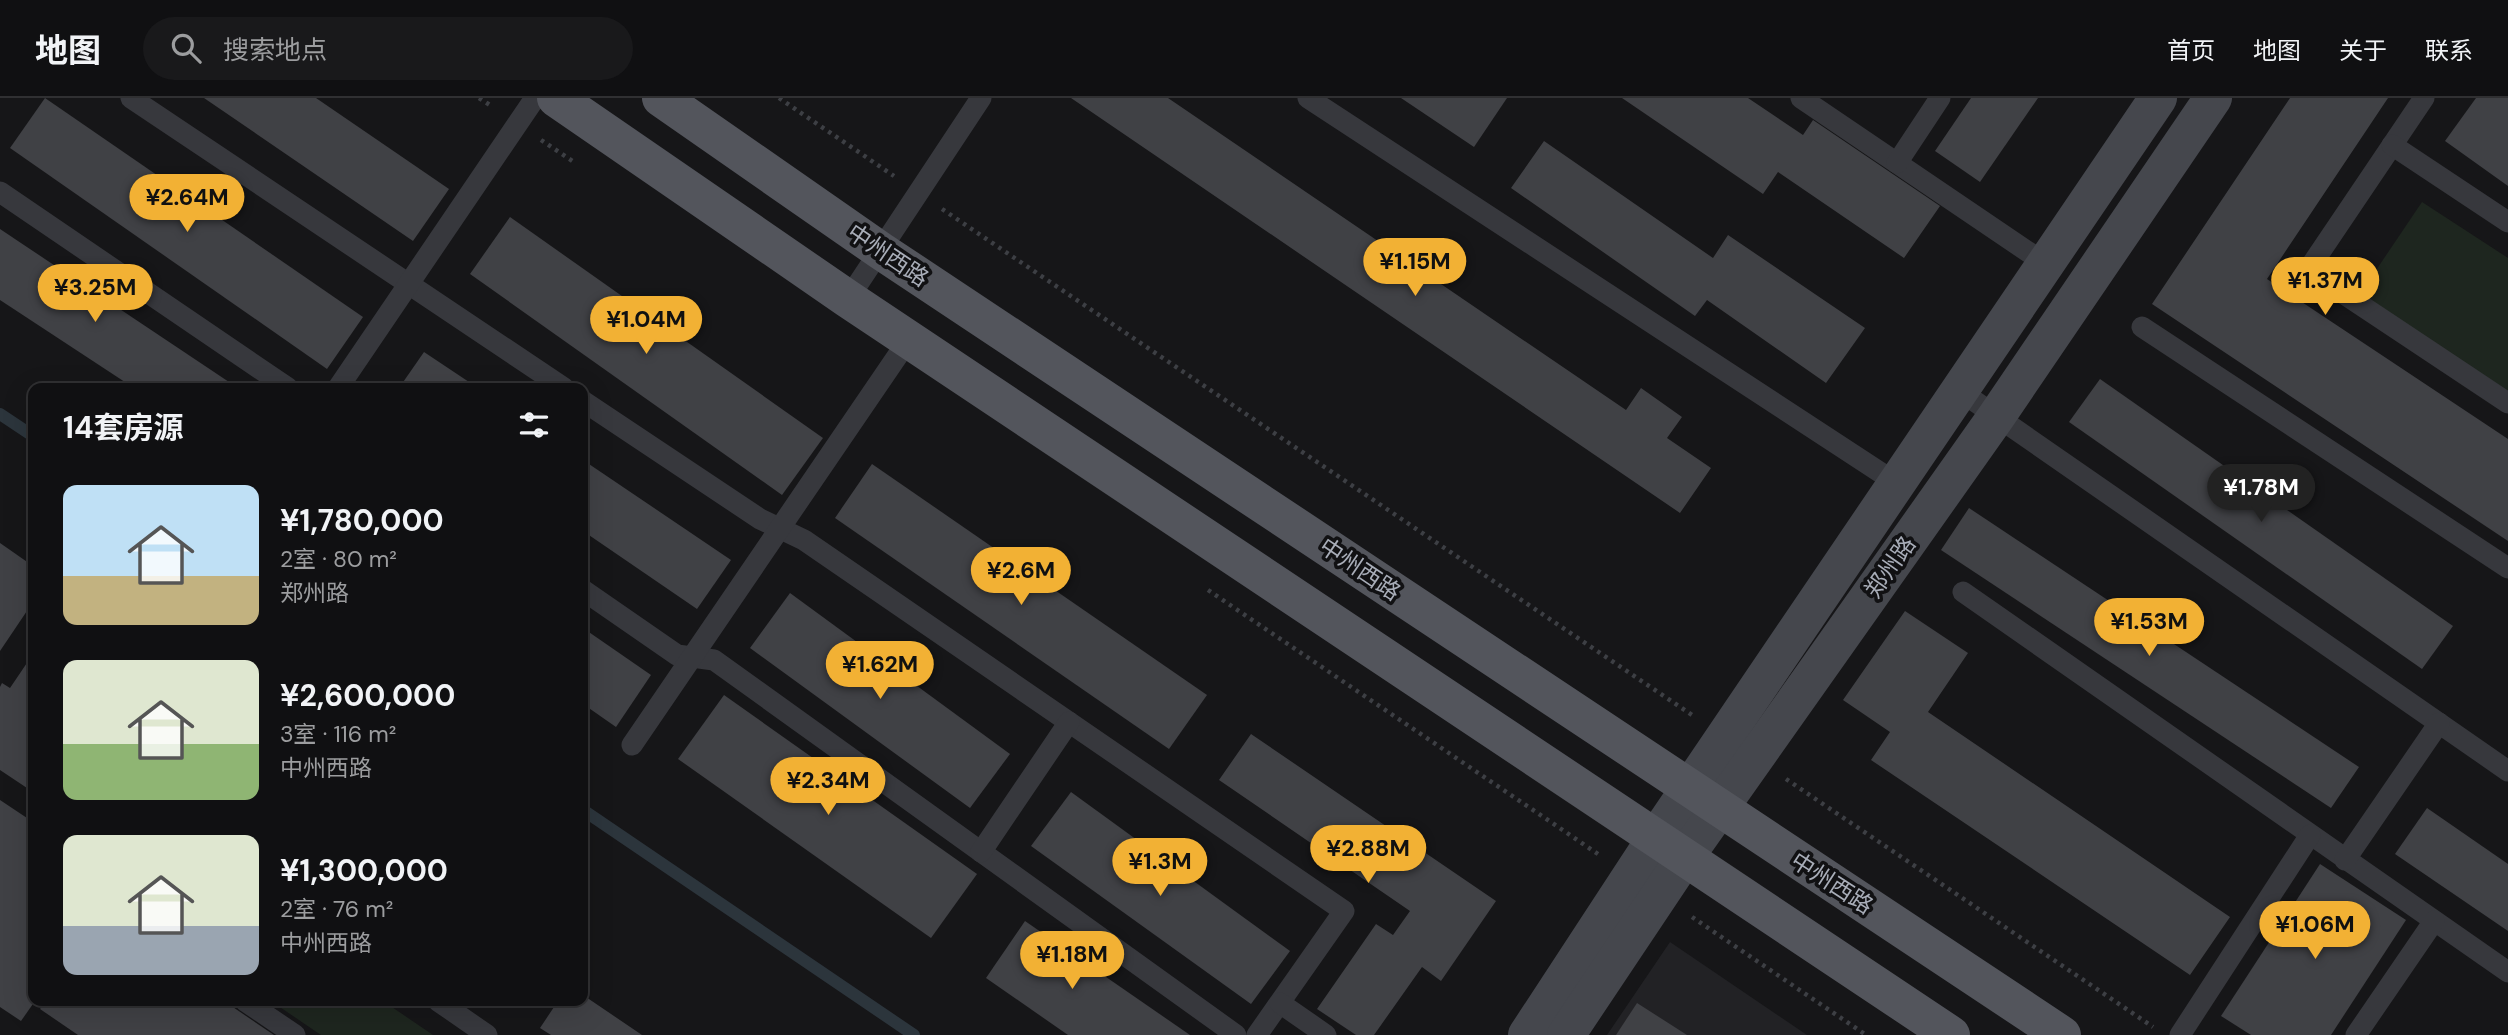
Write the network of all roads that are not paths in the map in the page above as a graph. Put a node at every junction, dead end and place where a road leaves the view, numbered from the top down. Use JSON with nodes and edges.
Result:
{"nodes":[{"id":1,"x":131,"y":98,"type":"edge"},
{"id":2,"x":535,"y":98,"type":"edge"},
{"id":3,"x":556,"y":98,"type":"edge"},
{"id":4,"x":661,"y":98,"type":"edge"},
{"id":5,"x":981,"y":98,"type":"edge"},
{"id":6,"x":1308,"y":98,"type":"edge"},
{"id":7,"x":1801,"y":98,"type":"edge"},
{"id":8,"x":1940,"y":98,"type":"edge"},
{"id":9,"x":2158,"y":98,"type":"edge"},
{"id":10,"x":2213,"y":98,"type":"edge"},
{"id":11,"x":2424,"y":98,"type":"edge"},
{"id":12,"x":2392,"y":145,"type":"junction"},
{"id":13,"x":1897,"y":163,"type":"junction"},
{"id":14,"x":0,"y":192,"type":"edge"},
{"id":15,"x":2508,"y":222,"type":"edge"},
{"id":16,"x":881,"y":251,"type":"junction"},
{"id":17,"x":2046,"y":264,"type":"junction"},
{"id":18,"x":408,"y":284,"type":"junction"},
{"id":19,"x":848,"y":299,"type":"junction"},
{"id":20,"x":2142,"y":327,"type":"dead end"},
{"id":21,"x":909,"y":339,"type":"junction"},
{"id":22,"x":281,"y":383,"type":"edge"},
{"id":23,"x":341,"y":383,"type":"edge"},
{"id":24,"x":557,"y":383,"type":"edge"},
{"id":25,"x":1960,"y":391,"type":"junction"},
{"id":26,"x":2508,"y":403,"type":"edge"},
{"id":27,"x":588,"y":404,"type":"edge"},
{"id":28,"x":1996,"y":417,"type":"junction"},
{"id":29,"x":1898,"y":484,"type":"junction"},
{"id":30,"x":780,"y":528,"type":"junction"},
{"id":31,"x":2508,"y":568,"type":"edge"},
{"id":32,"x":588,"y":593,"type":"edge"},
{"id":33,"x":1963,"y":593,"type":"dead end"},
{"id":34,"x":693,"y":657,"type":"junction"},
{"id":35,"x":1069,"y":722,"type":"junction"},
{"id":36,"x":2439,"y":723,"type":"junction"},
{"id":37,"x":632,"y":745,"type":"dead end"},
{"id":38,"x":1740,"y":748,"type":"junction"},
{"id":39,"x":2508,"y":771,"type":"edge"},
{"id":40,"x":1704,"y":799,"type":"junction"},
{"id":41,"x":2310,"y":835,"type":"junction"},
{"id":42,"x":1670,"y":848,"type":"junction"},
{"id":43,"x":981,"y":852,"type":"junction"},
{"id":44,"x":2345,"y":860,"type":"junction"},
{"id":45,"x":2434,"y":921,"type":"junction"},
{"id":46,"x":2508,"y":972,"type":"edge"},
{"id":47,"x":1280,"y":1003,"type":"junction"},
{"id":48,"x":252,"y":1006,"type":"edge"},
{"id":49,"x":445,"y":1006,"type":"edge"},
{"id":50,"x":295,"y":1035,"type":"edge"},
{"id":51,"x":487,"y":1035,"type":"edge"},
{"id":52,"x":1236,"y":1035,"type":"edge"},
{"id":53,"x":1257,"y":1035,"type":"edge"},
{"id":54,"x":1326,"y":1035,"type":"edge"},
{"id":55,"x":1527,"y":1035,"type":"edge"},
{"id":56,"x":1566,"y":1035,"type":"edge"},
{"id":57,"x":1951,"y":1035,"type":"edge"},
{"id":58,"x":2063,"y":1035,"type":"edge"},
{"id":59,"x":2180,"y":1035,"type":"edge"},
{"id":60,"x":2356,"y":1035,"type":"edge"}],
"edges":[{"from":1,"to":18,"type":"lane"},
{"from":2,"to":18,"type":"lane"},
{"from":3,"to":19,"type":"main road"},
{"from":4,"to":16,"type":"main road","name":"中州西路"},
{"from":5,"to":16,"type":"lane"},
{"from":6,"to":29,"type":"lane"},
{"from":7,"to":13,"type":"lane"},
{"from":8,"to":13,"type":"lane"},
{"from":9,"to":17,"type":"street","name":"郑州路"},
{"from":10,"to":28,"type":"street","name":"郑州路"},
{"from":11,"to":12,"type":"lane"},
{"from":12,"to":15,"type":"lane"},
{"from":12,"to":26,"type":"lane"},
{"from":13,"to":17,"type":"lane"},
{"from":14,"to":22,"type":"lane"},
{"from":16,"to":19,"type":"lane"},
{"from":16,"to":40,"type":"main road","name":"中州西路"},
{"from":17,"to":25,"type":"street","name":"郑州路"},
{"from":18,"to":23,"type":"lane"},
{"from":18,"to":24,"type":"lane"},
{"from":19,"to":21,"type":"main road"},
{"from":20,"to":31,"type":"lane"},
{"from":21,"to":30,"type":"lane"},
{"from":21,"to":42,"type":"main road"},
{"from":25,"to":28,"type":"lane"},
{"from":25,"to":29,"type":"street","name":"郑州路"},
{"from":27,"to":30,"type":"lane"},
{"from":28,"to":36,"type":"lane"},
{"from":28,"to":38,"type":"street","name":"郑州路"},
{"from":29,"to":38,"type":"street","name":"郑州路"},
{"from":30,"to":34,"type":"lane"},
{"from":30,"to":35,"type":"lane"},
{"from":32,"to":34,"type":"lane"},
{"from":33,"to":41,"type":"lane"},
{"from":34,"to":37,"type":"lane"},
{"from":34,"to":43,"type":"lane"},
{"from":35,"to":43,"type":"lane"},
{"from":35,"to":47,"type":"lane"},
{"from":36,"to":39,"type":"lane"},
{"from":36,"to":44,"type":"lane"},
{"from":38,"to":40,"type":"street","name":"郑州路"},
{"from":40,"to":42,"type":"street","name":"郑州路"},
{"from":40,"to":58,"type":"main road","name":"中州西路"},
{"from":41,"to":44,"type":"lane"},
{"from":41,"to":59,"type":"lane"},
{"from":42,"to":55,"type":"street","name":"郑州路"},
{"from":42,"to":56,"type":"street","name":"郑州路"},
{"from":42,"to":57,"type":"main road"},
{"from":43,"to":52,"type":"lane"},
{"from":44,"to":45,"type":"lane"},
{"from":45,"to":46,"type":"lane"},
{"from":45,"to":60,"type":"lane"},
{"from":47,"to":53,"type":"lane"},
{"from":47,"to":54,"type":"lane"},
{"from":48,"to":50,"type":"lane"},
{"from":49,"to":51,"type":"lane"}]}
